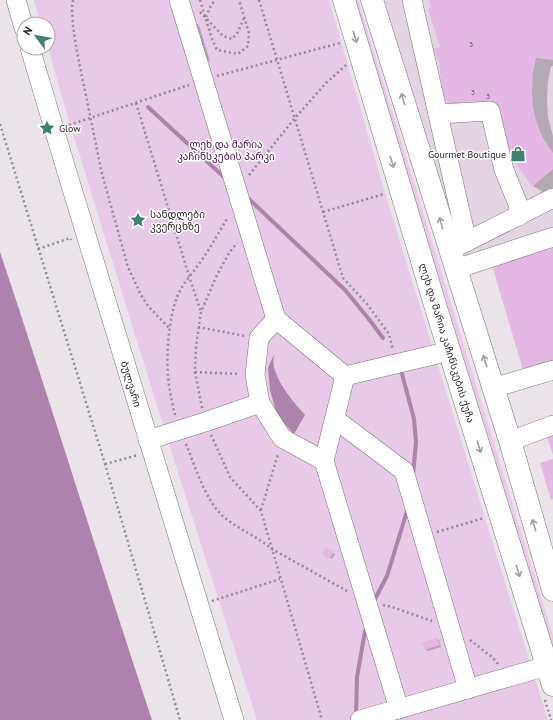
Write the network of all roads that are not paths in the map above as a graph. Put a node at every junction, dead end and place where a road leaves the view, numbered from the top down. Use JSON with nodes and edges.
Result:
{"nodes":[{"id":1,"x":16,"y":0,"type":"edge"},
{"id":2,"x":179,"y":0,"type":"edge"},
{"id":3,"x":344,"y":0,"type":"edge"},
{"id":4,"x":372,"y":0,"type":"edge"},
{"id":5,"x":412,"y":0,"type":"edge"},
{"id":6,"x":21,"y":16,"type":"edge"},
{"id":7,"x":32,"y":56,"type":"edge"},
{"id":8,"x":438,"y":114,"type":"junction"},
{"id":9,"x":553,"y":198,"type":"edge"},
{"id":10,"x":519,"y":216,"type":"junction"},
{"id":11,"x":553,"y":237,"type":"edge"},
{"id":12,"x":457,"y":254,"type":"junction"},
{"id":13,"x":276,"y":319,"type":"junction"},
{"id":14,"x":450,"y":351,"type":"junction"},
{"id":15,"x":553,"y":370,"type":"edge"},
{"id":16,"x":345,"y":376,"type":"junction"},
{"id":17,"x":493,"y":388,"type":"junction"},
{"id":18,"x":260,"y":403,"type":"junction"},
{"id":19,"x":335,"y":419,"type":"junction"},
{"id":20,"x":553,"y":425,"type":"edge"},
{"id":21,"x":510,"y":441,"type":"junction"},
{"id":22,"x":143,"y":447,"type":"junction"},
{"id":23,"x":324,"y":461,"type":"junction"},
{"id":24,"x":551,"y":579,"type":"edge"},
{"id":25,"x":550,"y":676,"type":"edge"},
{"id":26,"x":468,"y":689,"type":"junction"},
{"id":27,"x":399,"y":709,"type":"junction"},
{"id":28,"x":234,"y":720,"type":"edge"},
{"id":29,"x":360,"y":720,"type":"edge"}],
"edges":[{"from":1,"to":6,"type":"street"},
{"from":2,"to":13,"type":"street"},
{"from":3,"to":14,"type":"main road","name":"ლეხ და მარია კაჩინსკების ქუჩა","one_way":true},
{"from":12,"to":4,"type":"main road","one_way":true},
{"from":5,"to":8,"type":"street"},
{"from":7,"to":22,"type":"street","name":"ბულვარი"},
{"from":8,"to":10,"type":"street"},
{"from":8,"to":12,"type":"street"},
{"from":9,"to":10,"type":"street"},
{"from":10,"to":12,"type":"street"},
{"from":11,"to":12,"type":"street"},
{"from":17,"to":12,"type":"main road","one_way":true},
{"from":13,"to":16,"type":"street"},
{"from":13,"to":18,"type":"street"},
{"from":14,"to":16,"type":"street"},
{"from":14,"to":25,"type":"main road","name":"ლეხ და მარია კაჩინსკების ქუჩა","one_way":true},
{"from":15,"to":17,"type":"street"},
{"from":16,"to":19,"type":"street"},
{"from":17,"to":21,"type":"main road"},
{"from":18,"to":22,"type":"street"},
{"from":18,"to":23,"type":"street"},
{"from":19,"to":23,"type":"street"},
{"from":19,"to":26,"type":"street"},
{"from":20,"to":21,"type":"street"},
{"from":24,"to":21,"type":"main road","one_way":true},
{"from":22,"to":28,"type":"street","name":"ბულვარი"},
{"from":23,"to":27,"type":"street"},
{"from":25,"to":26,"type":"street"},
{"from":26,"to":27,"type":"street"},
{"from":27,"to":29,"type":"street"}]}
